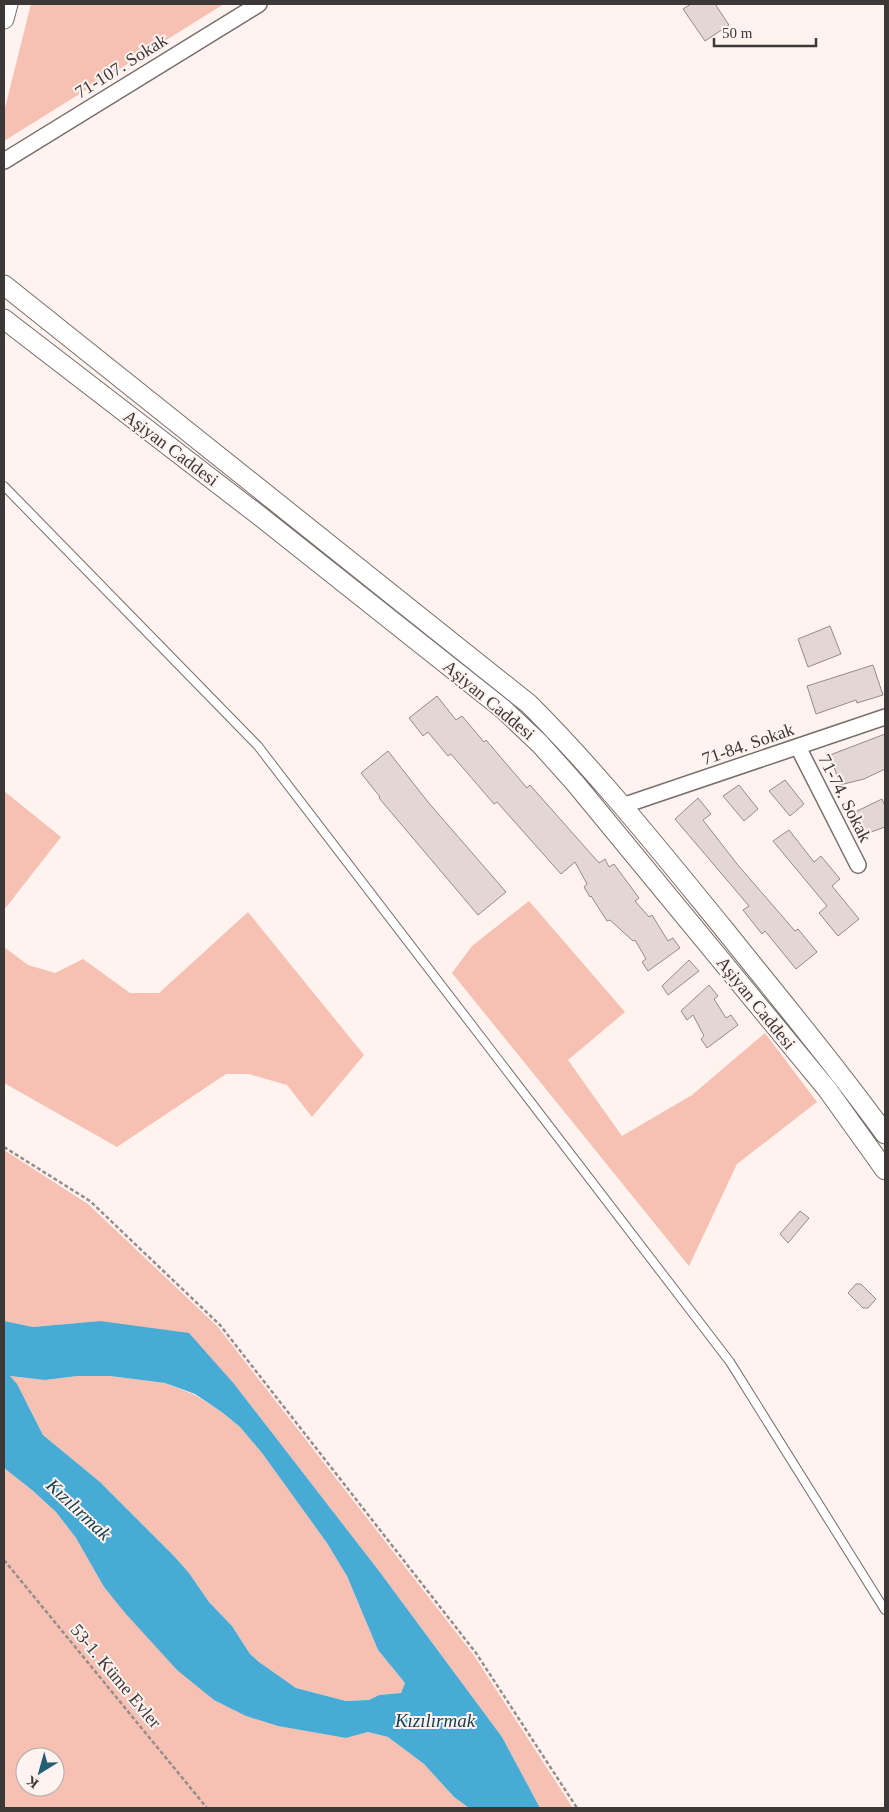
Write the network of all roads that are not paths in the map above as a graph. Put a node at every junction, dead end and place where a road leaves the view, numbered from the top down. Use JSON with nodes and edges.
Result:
{"nodes":[{"id":1,"x":8,"y":4,"type":"edge"},
{"id":2,"x":259,"y":4,"type":"edge"},
{"id":3,"x":4,"y":19,"type":"edge"},
{"id":4,"x":4,"y":161,"type":"edge"},
{"id":5,"x":4,"y":285,"type":"edge"},
{"id":6,"x":4,"y":319,"type":"edge"},
{"id":7,"x":4,"y":486,"type":"edge"},
{"id":8,"x":885,"y":718,"type":"edge"},
{"id":9,"x":798,"y":747,"type":"junction"},
{"id":10,"x":622,"y":806,"type":"junction"},
{"id":11,"x":858,"y":865,"type":"dead end"},
{"id":12,"x":885,"y":1134,"type":"edge"},
{"id":13,"x":885,"y":1170,"type":"edge"},
{"id":14,"x":885,"y":1610,"type":"edge"}],
"edges":[{"from":1,"to":3,"type":"street"},
{"from":2,"to":4,"type":"street","name":"71-107. Sokak"},
{"from":5,"to":10,"type":"street","name":"Aşiyan Caddesi"},
{"from":6,"to":13,"type":"street","name":"Aşiyan Caddesi"},
{"from":7,"to":14,"type":"lane"},
{"from":8,"to":9,"type":"street","name":"71-84. Sokak"},
{"from":9,"to":10,"type":"street","name":"71-84. Sokak"},
{"from":9,"to":11,"type":"street","name":"71-74. Sokak"},
{"from":10,"to":12,"type":"street","name":"Aşiyan Caddesi"}]}
